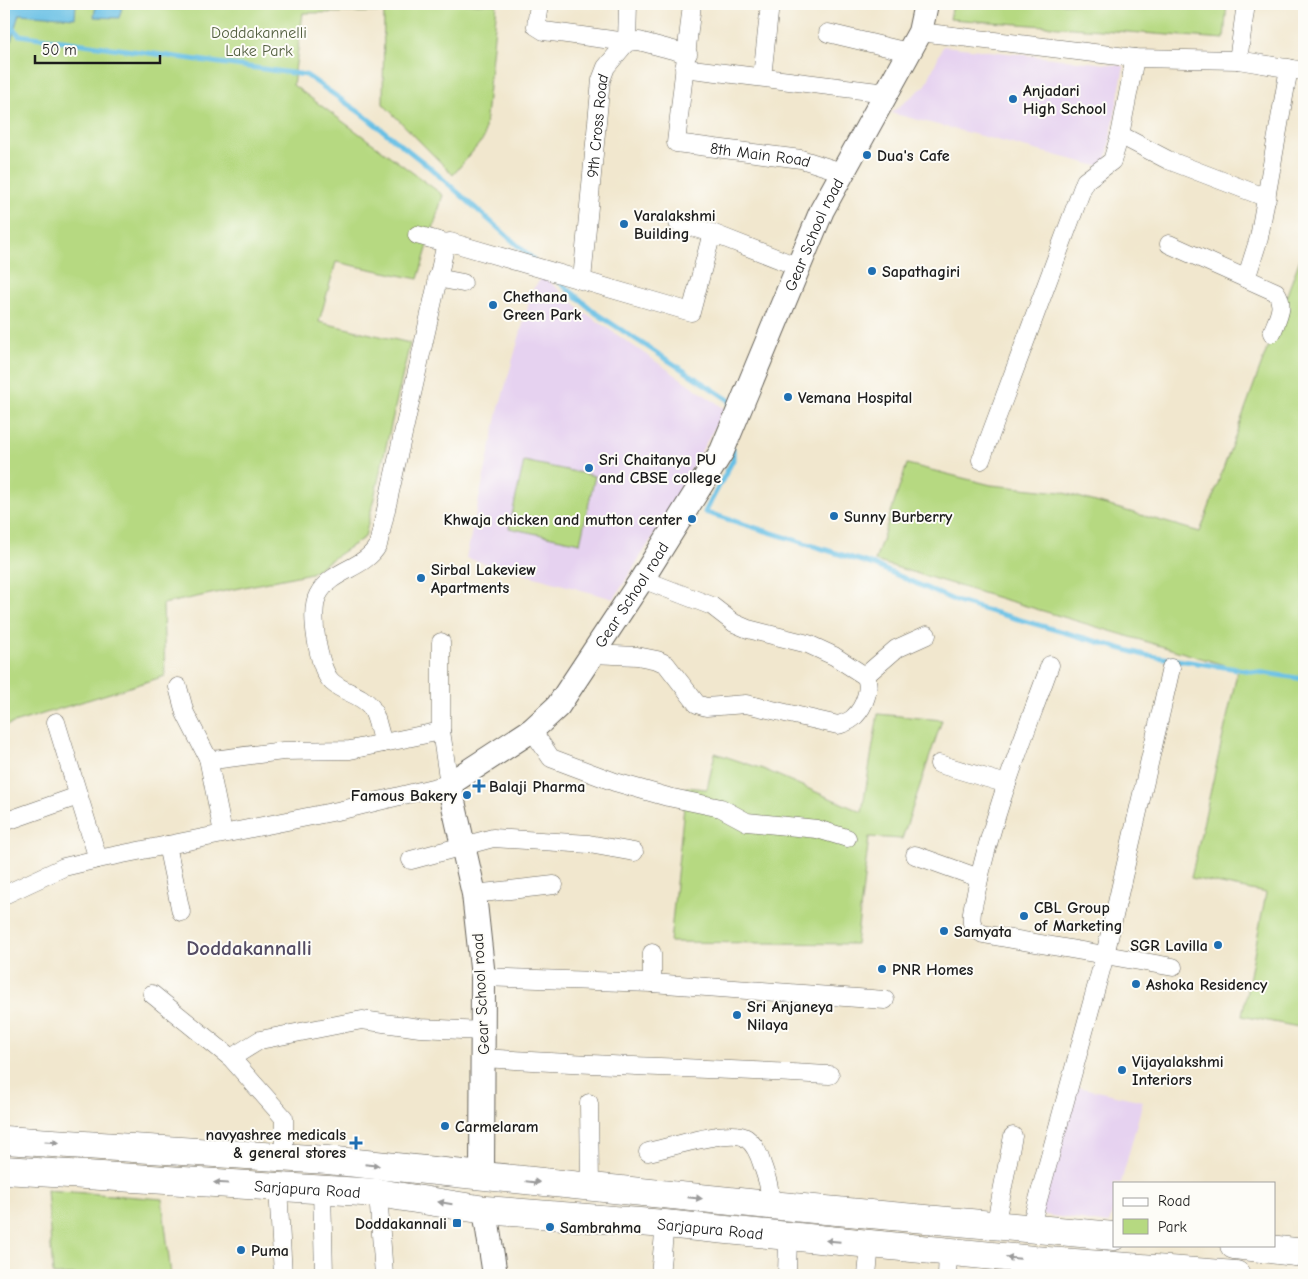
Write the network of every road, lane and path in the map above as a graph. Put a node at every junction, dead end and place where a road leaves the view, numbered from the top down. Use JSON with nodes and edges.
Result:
{"nodes":[{"id":1,"x":539,"y":4,"type":"edge"},
{"id":2,"x":628,"y":4,"type":"edge"},
{"id":3,"x":692,"y":4,"type":"edge"},
{"id":4,"x":770,"y":4,"type":"edge"},
{"id":5,"x":926,"y":4,"type":"edge"},
{"id":6,"x":1246,"y":4,"type":"edge"},
{"id":7,"x":920,"y":32,"type":"junction"},
{"id":8,"x":828,"y":33,"type":"dead end"},
{"id":9,"x":628,"y":42,"type":"junction"},
{"id":10,"x":908,"y":52,"type":"junction"},
{"id":11,"x":1135,"y":58,"type":"junction"},
{"id":12,"x":1238,"y":60,"type":"junction"},
{"id":13,"x":686,"y":61,"type":"junction"},
{"id":14,"x":1297,"y":69,"type":"edge"},
{"id":15,"x":762,"y":77,"type":"junction"},
{"id":16,"x":886,"y":93,"type":"junction"},
{"id":17,"x":1120,"y":135,"type":"junction"},
{"id":18,"x":842,"y":172,"type":"junction"},
{"id":19,"x":1267,"y":198,"type":"junction"},
{"id":20,"x":678,"y":223,"type":"dead end"},
{"id":21,"x":712,"y":233,"type":"junction"},
{"id":22,"x":417,"y":235,"type":"dead end"},
{"id":23,"x":446,"y":243,"type":"junction"},
{"id":24,"x":1168,"y":244,"type":"dead end"},
{"id":25,"x":799,"y":267,"type":"junction"},
{"id":26,"x":437,"y":278,"type":"junction"},
{"id":27,"x":1246,"y":279,"type":"junction"},
{"id":28,"x":582,"y":280,"type":"junction"},
{"id":29,"x":463,"y":283,"type":"dead end"},
{"id":30,"x":1272,"y":333,"type":"dead end"},
{"id":31,"x":981,"y":460,"type":"dead end"},
{"id":32,"x":642,"y":579,"type":"junction"},
{"id":33,"x":927,"y":635,"type":"dead end"},
{"id":34,"x":441,"y":642,"type":"dead end"},
{"id":35,"x":592,"y":654,"type":"junction"},
{"id":36,"x":1050,"y":665,"type":"dead end"},
{"id":37,"x":1171,"y":668,"type":"dead end"},
{"id":38,"x":865,"y":676,"type":"junction"},
{"id":39,"x":178,"y":687,"type":"dead end"},
{"id":40,"x":56,"y":722,"type":"dead end"},
{"id":41,"x":532,"y":730,"type":"junction"},
{"id":42,"x":441,"y":731,"type":"junction"},
{"id":43,"x":382,"y":743,"type":"junction"},
{"id":44,"x":208,"y":758,"type":"junction"},
{"id":45,"x":939,"y":764,"type":"dead end"},
{"id":46,"x":449,"y":784,"type":"junction"},
{"id":47,"x":1007,"y":784,"type":"junction"},
{"id":48,"x":78,"y":796,"type":"junction"},
{"id":49,"x":4,"y":822,"type":"edge"},
{"id":50,"x":223,"y":833,"type":"junction"},
{"id":51,"x":847,"y":838,"type":"dead end"},
{"id":52,"x":166,"y":845,"type":"junction"},
{"id":53,"x":463,"y":845,"type":"junction"},
{"id":54,"x":634,"y":852,"type":"dead end"},
{"id":55,"x":915,"y":855,"type":"dead end"},
{"id":56,"x":98,"y":859,"type":"junction"},
{"id":57,"x":411,"y":860,"type":"dead end"},
{"id":58,"x":979,"y":878,"type":"junction"},
{"id":59,"x":554,"y":885,"type":"dead end"},
{"id":60,"x":474,"y":894,"type":"junction"},
{"id":61,"x":4,"y":895,"type":"edge"},
{"id":62,"x":181,"y":912,"type":"dead end"},
{"id":63,"x":652,"y":953,"type":"dead end"},
{"id":64,"x":1105,"y":954,"type":"junction"},
{"id":65,"x":1173,"y":966,"type":"dead end"},
{"id":66,"x":483,"y":977,"type":"junction"},
{"id":67,"x":652,"y":983,"type":"junction"},
{"id":68,"x":152,"y":994,"type":"dead end"},
{"id":69,"x":885,"y":1000,"type":"dead end"},
{"id":70,"x":483,"y":1031,"type":"junction"},
{"id":71,"x":231,"y":1058,"type":"junction"},
{"id":72,"x":484,"y":1058,"type":"junction"},
{"id":73,"x":830,"y":1075,"type":"dead end"},
{"id":74,"x":589,"y":1103,"type":"dead end"},
{"id":75,"x":1013,"y":1136,"type":"dead end"},
{"id":76,"x":4,"y":1140,"type":"edge"},
{"id":77,"x":648,"y":1152,"type":"dead end"},
{"id":78,"x":284,"y":1156,"type":"junction"},
{"id":79,"x":4,"y":1170,"type":"edge"},
{"id":80,"x":482,"y":1177,"type":"junction"},
{"id":81,"x":278,"y":1186,"type":"junction"},
{"id":82,"x":590,"y":1188,"type":"junction"},
{"id":83,"x":322,"y":1190,"type":"junction"},
{"id":84,"x":378,"y":1193,"type":"junction"},
{"id":85,"x":770,"y":1205,"type":"junction"},
{"id":86,"x":485,"y":1210,"type":"junction"},
{"id":87,"x":665,"y":1224,"type":"junction"},
{"id":88,"x":995,"y":1226,"type":"junction"},
{"id":89,"x":1030,"y":1229,"type":"junction"},
{"id":90,"x":1113,"y":1236,"type":"edge"},
{"id":91,"x":788,"y":1237,"type":"junction"},
{"id":92,"x":870,"y":1245,"type":"junction"},
{"id":93,"x":1243,"y":1246,"type":"edge"},
{"id":94,"x":1304,"y":1253,"type":"edge"},
{"id":95,"x":947,"y":1264,"type":"edge"},
{"id":96,"x":283,"y":1275,"type":"edge"},
{"id":97,"x":324,"y":1275,"type":"edge"},
{"id":98,"x":384,"y":1275,"type":"edge"},
{"id":99,"x":495,"y":1275,"type":"edge"},
{"id":100,"x":660,"y":1275,"type":"edge"},
{"id":101,"x":787,"y":1275,"type":"edge"},
{"id":102,"x":867,"y":1275,"type":"edge"},
{"id":103,"x":1236,"y":1275,"type":"edge"}],
"edges":[{"from":1,"to":9,"type":"street"},
{"from":2,"to":9,"type":"street"},
{"from":3,"to":13,"type":"street"},
{"from":4,"to":15,"type":"street"},
{"from":5,"to":7,"type":"main road","name":"Gear School road"},
{"from":6,"to":12,"type":"street"},
{"from":7,"to":10,"type":"main road","name":"Gear School road"},
{"from":7,"to":11,"type":"street"},
{"from":8,"to":10,"type":"street"},
{"from":9,"to":13,"type":"street"},
{"from":9,"to":28,"type":"street","name":"9th Cross Road"},
{"from":10,"to":16,"type":"main road","name":"Gear School road"},
{"from":11,"to":12,"type":"street"},
{"from":11,"to":17,"type":"street"},
{"from":12,"to":14,"type":"street"},
{"from":13,"to":15,"type":"street"},
{"from":13,"to":18,"type":"street","name":"8th Main Road"},
{"from":14,"to":19,"type":"street"},
{"from":15,"to":16,"type":"street"},
{"from":16,"to":18,"type":"main road","name":"Gear School road"},
{"from":17,"to":19,"type":"street"},
{"from":17,"to":31,"type":"street"},
{"from":18,"to":25,"type":"main road","name":"Gear School road"},
{"from":19,"to":27,"type":"street"},
{"from":20,"to":21,"type":"street"},
{"from":21,"to":25,"type":"street"},
{"from":21,"to":28,"type":"street"},
{"from":22,"to":23,"type":"street"},
{"from":23,"to":26,"type":"street"},
{"from":23,"to":28,"type":"street"},
{"from":24,"to":27,"type":"street"},
{"from":25,"to":32,"type":"main road","name":"Gear School road"},
{"from":26,"to":29,"type":"street"},
{"from":26,"to":43,"type":"street"},
{"from":27,"to":30,"type":"street"},
{"from":32,"to":35,"type":"main road","name":"Gear School road"},
{"from":32,"to":38,"type":"street"},
{"from":33,"to":38,"type":"street"},
{"from":34,"to":42,"type":"street"},
{"from":35,"to":38,"type":"street"},
{"from":35,"to":41,"type":"main road","name":"Gear School road"},
{"from":36,"to":47,"type":"street"},
{"from":37,"to":64,"type":"street"},
{"from":39,"to":44,"type":"street"},
{"from":40,"to":48,"type":"street"},
{"from":41,"to":46,"type":"main road","name":"Gear School road"},
{"from":41,"to":51,"type":"street"},
{"from":42,"to":43,"type":"street"},
{"from":42,"to":46,"type":"street"},
{"from":43,"to":44,"type":"street"},
{"from":44,"to":50,"type":"street"},
{"from":45,"to":47,"type":"street"},
{"from":46,"to":50,"type":"street"},
{"from":46,"to":53,"type":"main road","name":"Gear School road"},
{"from":47,"to":58,"type":"street"},
{"from":48,"to":49,"type":"street"},
{"from":48,"to":56,"type":"street"},
{"from":50,"to":52,"type":"street"},
{"from":52,"to":56,"type":"street"},
{"from":52,"to":62,"type":"street"},
{"from":53,"to":54,"type":"street"},
{"from":53,"to":57,"type":"street"},
{"from":53,"to":60,"type":"main road","name":"Gear School road"},
{"from":55,"to":58,"type":"street"},
{"from":56,"to":61,"type":"street"},
{"from":58,"to":64,"type":"street"},
{"from":59,"to":60,"type":"street"},
{"from":60,"to":66,"type":"main road","name":"Gear School road"},
{"from":63,"to":67,"type":"street"},
{"from":64,"to":65,"type":"street"},
{"from":64,"to":89,"type":"street"},
{"from":66,"to":67,"type":"street"},
{"from":66,"to":70,"type":"main road","name":"Gear School road"},
{"from":67,"to":69,"type":"street"},
{"from":68,"to":71,"type":"street"},
{"from":70,"to":71,"type":"street"},
{"from":70,"to":72,"type":"main road","name":"Gear School road"},
{"from":71,"to":78,"type":"street"},
{"from":72,"to":73,"type":"street"},
{"from":72,"to":80,"type":"main road","name":"Gear School road"},
{"from":74,"to":82,"type":"street"},
{"from":75,"to":88,"type":"street"},
{"from":76,"to":78,"type":"main road","name":"Sarjapura Road","one_way":true},
{"from":77,"to":85,"type":"street"},
{"from":78,"to":80,"type":"main road","name":"Sarjapura Road","one_way":true},
{"from":81,"to":79,"type":"main road","name":"Sarjapura Road","one_way":true},
{"from":80,"to":82,"type":"main road","name":"Sarjapura Road","one_way":true},
{"from":81,"to":83,"type":"main road","name":"Sarjapura Road"},
{"from":81,"to":96,"type":"street"},
{"from":82,"to":85,"type":"main road","name":"Sarjapura Road","one_way":true},
{"from":83,"to":84,"type":"main road","name":"Sarjapura Road"},
{"from":83,"to":97,"type":"street"},
{"from":86,"to":84,"type":"main road","name":"Sarjapura Road","one_way":true},
{"from":84,"to":98,"type":"street"},
{"from":85,"to":88,"type":"main road","name":"Sarjapura Road"},
{"from":86,"to":87,"type":"main road","name":"Sarjapura Road"},
{"from":86,"to":99,"type":"main road"},
{"from":87,"to":91,"type":"main road","name":"Sarjapura Road"},
{"from":87,"to":100,"type":"street"},
{"from":88,"to":89,"type":"main road","name":"Sarjapura Road"},
{"from":89,"to":90,"type":"main road","name":"Sarjapura Road"},
{"from":92,"to":91,"type":"main road","name":"Sarjapura Road","one_way":true},
{"from":91,"to":101,"type":"street"},
{"from":92,"to":95,"type":"main road","name":"Sarjapura Road"},
{"from":92,"to":102,"type":"street"},
{"from":93,"to":94,"type":"main road"},
{"from":103,"to":95,"type":"main road","name":"Sarjapura Road","one_way":true}]}
